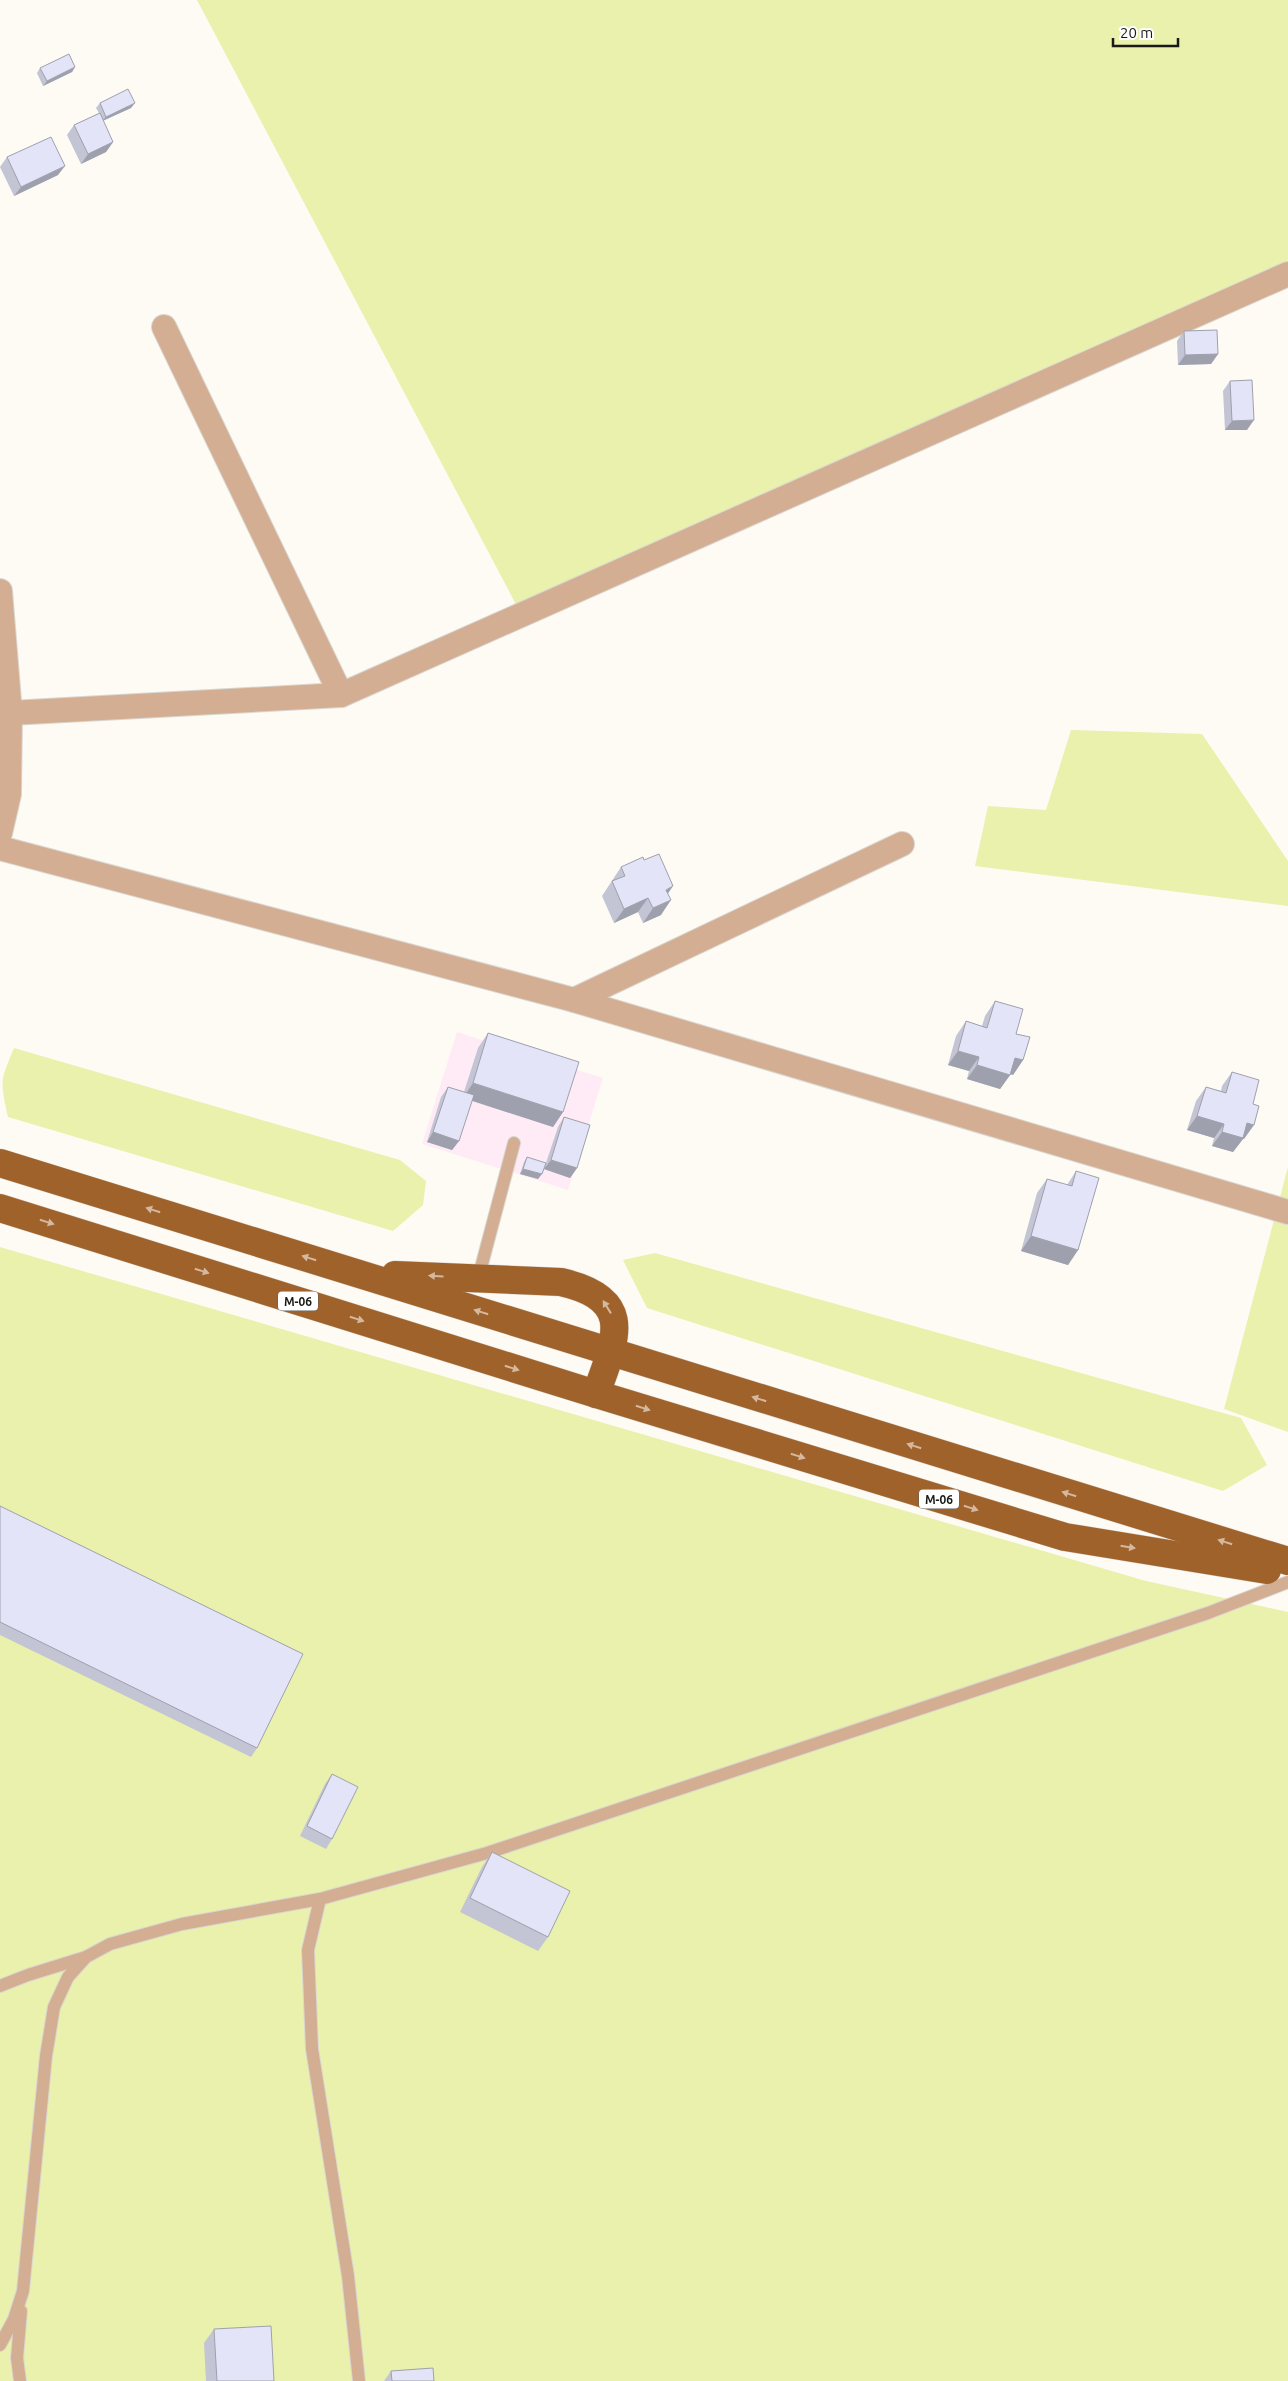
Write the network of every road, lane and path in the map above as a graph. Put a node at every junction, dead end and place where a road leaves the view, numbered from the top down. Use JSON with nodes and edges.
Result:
{"nodes":[{"id":1,"x":1288,"y":274,"type":"edge"},
{"id":2,"x":164,"y":327,"type":"dead end"},
{"id":3,"x":0,"y":590,"type":"edge"},
{"id":4,"x":340,"y":695,"type":"junction"},
{"id":5,"x":10,"y":713,"type":"junction"},
{"id":6,"x":0,"y":833,"type":"edge"},
{"id":7,"x":902,"y":844,"type":"dead end"},
{"id":8,"x":0,"y":848,"type":"edge"},
{"id":9,"x":574,"y":1000,"type":"junction"},
{"id":10,"x":514,"y":1143,"type":"dead end"},
{"id":11,"x":0,"y":1163,"type":"edge"},
{"id":12,"x":0,"y":1208,"type":"edge"},
{"id":13,"x":1288,"y":1212,"type":"edge"},
{"id":14,"x":355,"y":1273,"type":"junction"},
{"id":15,"x":478,"y":1278,"type":"junction"},
{"id":16,"x":611,"y":1353,"type":"junction"},
{"id":17,"x":596,"y":1394,"type":"junction"},
{"id":18,"x":1288,"y":1562,"type":"edge"},
{"id":19,"x":1288,"y":1573,"type":"edge"},
{"id":20,"x":1288,"y":1582,"type":"edge"},
{"id":21,"x":320,"y":1900,"type":"junction"},
{"id":22,"x":86,"y":1957,"type":"junction"},
{"id":23,"x":0,"y":1986,"type":"edge"},
{"id":24,"x":23,"y":2291,"type":"junction"},
{"id":25,"x":0,"y":2345,"type":"edge"},
{"id":26,"x":20,"y":2381,"type":"edge"},
{"id":27,"x":359,"y":2381,"type":"edge"}],
"edges":[{"from":1,"to":4,"type":"street"},
{"from":2,"to":4,"type":"street"},
{"from":3,"to":5,"type":"street"},
{"from":4,"to":5,"type":"street"},
{"from":5,"to":6,"type":"street"},
{"from":7,"to":9,"type":"street"},
{"from":8,"to":9,"type":"street"},
{"from":9,"to":13,"type":"street"},
{"from":10,"to":15,"type":"lane"},
{"from":14,"to":11,"type":"highway","one_way":true},
{"from":12,"to":17,"type":"highway","number":"М-06","one_way":true},
{"from":15,"to":14,"type":"highway","one_way":true},
{"from":16,"to":14,"type":"highway","one_way":true},
{"from":16,"to":15,"type":"highway","one_way":true},
{"from":16,"to":17,"type":"highway"},
{"from":18,"to":16,"type":"highway","one_way":true},
{"from":17,"to":19,"type":"highway","number":"М-06","one_way":true},
{"from":20,"to":21,"type":"lane"},
{"from":21,"to":22,"type":"lane"},
{"from":21,"to":27,"type":"lane"},
{"from":22,"to":23,"type":"lane"},
{"from":22,"to":24,"type":"lane"},
{"from":24,"to":25,"type":"lane"},
{"from":24,"to":26,"type":"lane"}]}
